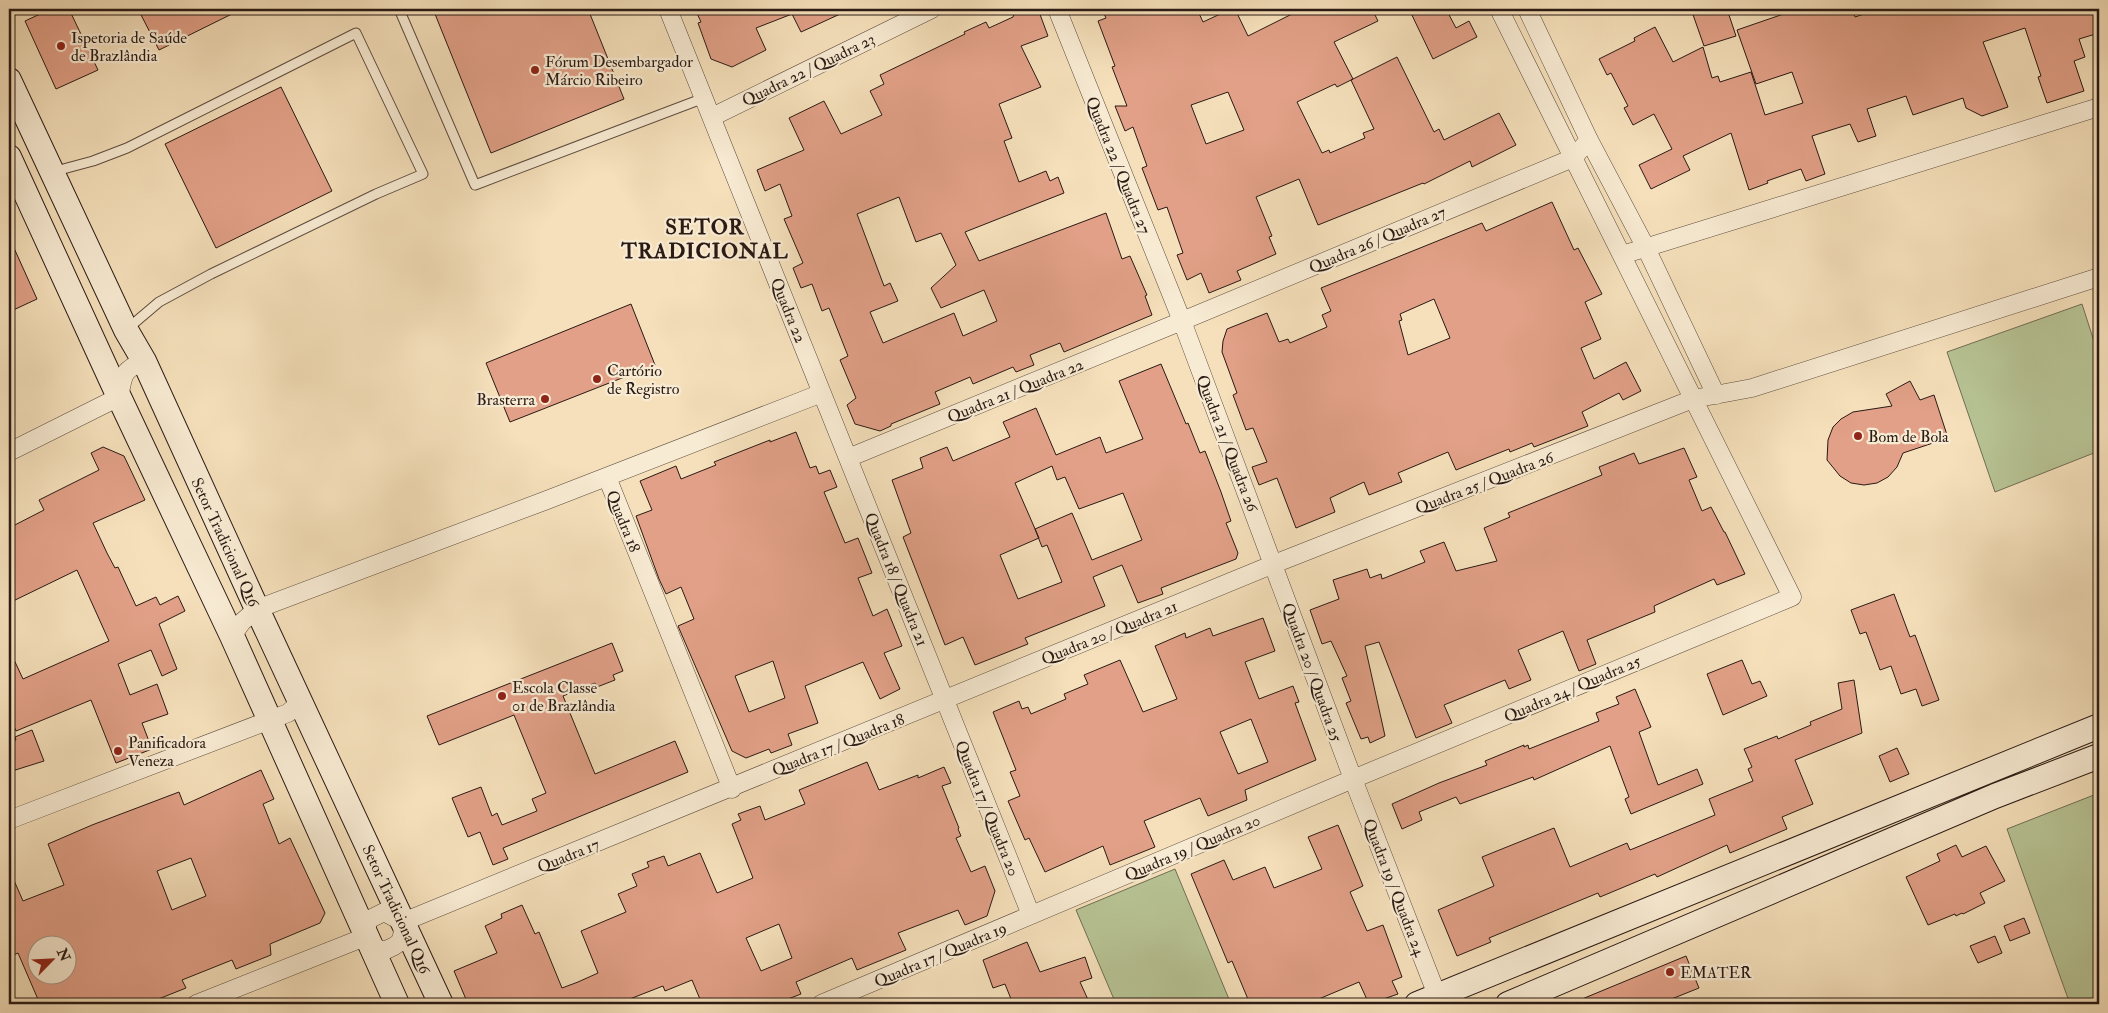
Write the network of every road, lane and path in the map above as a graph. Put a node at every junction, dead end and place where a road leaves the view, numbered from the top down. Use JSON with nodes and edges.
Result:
{"nodes":[{"id":1,"x":399,"y":9,"type":"edge"},
{"id":2,"x":668,"y":9,"type":"edge"},
{"id":3,"x":932,"y":9,"type":"edge"},
{"id":4,"x":1057,"y":9,"type":"edge"},
{"id":5,"x":1498,"y":9,"type":"edge"},
{"id":6,"x":1527,"y":9,"type":"edge"},
{"id":7,"x":12,"y":94,"type":"edge"},
{"id":8,"x":704,"y":98,"type":"junction"},
{"id":9,"x":2099,"y":107,"type":"edge"},
{"id":10,"x":712,"y":117,"type":"junction"},
{"id":11,"x":1589,"y":140,"type":"junction"},
{"id":12,"x":9,"y":157,"type":"edge"},
{"id":13,"x":1573,"y":158,"type":"junction"},
{"id":14,"x":52,"y":172,"type":"junction"},
{"id":15,"x":1646,"y":248,"type":"junction"},
{"id":16,"x":1622,"y":255,"type":"junction"},
{"id":17,"x":2099,"y":278,"type":"edge"},
{"id":18,"x":1182,"y":321,"type":"junction"},
{"id":19,"x":126,"y":330,"type":"junction"},
{"id":20,"x":144,"y":361,"type":"junction"},
{"id":21,"x":822,"y":393,"type":"junction"},
{"id":22,"x":1716,"y":395,"type":"junction"},
{"id":23,"x":119,"y":397,"type":"junction"},
{"id":24,"x":1693,"y":399,"type":"junction"},
{"id":25,"x":9,"y":452,"type":"edge"},
{"id":26,"x":848,"y":458,"type":"junction"},
{"id":27,"x":607,"y":477,"type":"junction"},
{"id":28,"x":1274,"y":564,"type":"junction"},
{"id":29,"x":257,"y":609,"type":"junction"},
{"id":30,"x":232,"y":636,"type":"junction"},
{"id":31,"x":298,"y":698,"type":"junction"},
{"id":32,"x":945,"y":700,"type":"junction"},
{"id":33,"x":269,"y":720,"type":"junction"},
{"id":34,"x":2099,"y":726,"type":"edge"},
{"id":35,"x":2099,"y":756,"type":"edge"},
{"id":36,"x":1985,"y":771,"type":"junction"},
{"id":37,"x":1352,"y":779,"type":"junction"},
{"id":38,"x":732,"y":789,"type":"junction"},
{"id":39,"x":1996,"y":796,"type":"junction"},
{"id":40,"x":9,"y":820,"type":"edge"},
{"id":41,"x":1031,"y":915,"type":"junction"},
{"id":42,"x":403,"y":922,"type":"junction"},
{"id":43,"x":366,"y":937,"type":"junction"},
{"id":44,"x":1427,"y":1000,"type":"edge"},
{"id":45,"x":196,"y":1004,"type":"edge"},
{"id":46,"x":397,"y":1004,"type":"edge"},
{"id":47,"x":441,"y":1004,"type":"edge"},
{"id":48,"x":821,"y":1004,"type":"edge"},
{"id":49,"x":1508,"y":1004,"type":"edge"}],
"edges":[{"from":1,"to":8,"type":"lane"},
{"from":2,"to":8,"type":"street","name":"Quadra 22"},
{"from":3,"to":10,"type":"street","name":"Quadra 22 / Quadra 23"},
{"from":4,"to":18,"type":"street","name":"Quadra 22 / Quadra 27"},
{"from":5,"to":13,"type":"street"},
{"from":6,"to":11,"type":"street"},
{"from":7,"to":14,"type":"street","name":"Setor Tradicional Q16"},
{"from":8,"to":10,"type":"street","name":"Quadra 22"},
{"from":9,"to":15,"type":"street"},
{"from":10,"to":21,"type":"street","name":"Quadra 22"},
{"from":11,"to":13,"type":"street"},
{"from":11,"to":15,"type":"street"},
{"from":12,"to":23,"type":"street"},
{"from":13,"to":16,"type":"street"},
{"from":13,"to":18,"type":"street","name":"Quadra 26 / Quadra 27"},
{"from":14,"to":19,"type":"street","name":"Setor Tradicional Q16"},
{"from":14,"to":19,"type":"lane"},
{"from":15,"to":16,"type":"street"},
{"from":15,"to":22,"type":"street"},
{"from":16,"to":24,"type":"street"},
{"from":17,"to":22,"type":"street","name":"Quadra 25 / Quadra 26"},
{"from":18,"to":26,"type":"street","name":"Quadra 21 / Quadra 22"},
{"from":18,"to":28,"type":"street","name":"Quadra 21 / Quadra 26"},
{"from":19,"to":20,"type":"street","name":"Setor Tradicional Q16"},
{"from":20,"to":23,"type":"street"},
{"from":20,"to":29,"type":"street","name":"Setor Tradicional Q16"},
{"from":21,"to":26,"type":"street"},
{"from":21,"to":27,"type":"street","name":"Quadra 18"},
{"from":22,"to":24,"type":"street","name":"Quadra 25 / Quadra 26"},
{"from":23,"to":25,"type":"street"},
{"from":23,"to":30,"type":"street"},
{"from":24,"to":28,"type":"street","name":"Quadra 25 / Quadra 26"},
{"from":24,"to":37,"type":"street","name":"Quadra 24 / Quadra 25"},
{"from":26,"to":32,"type":"street","name":"Quadra 18 / Quadra 21"},
{"from":27,"to":29,"type":"street"},
{"from":27,"to":38,"type":"street","name":"Quadra 18"},
{"from":28,"to":32,"type":"street","name":"Quadra 20 / Quadra 21"},
{"from":28,"to":37,"type":"street","name":"Quadra 20 / Quadra 25"},
{"from":29,"to":30,"type":"street"},
{"from":29,"to":31,"type":"street","name":"Setor Tradicional Q16"},
{"from":30,"to":33,"type":"street"},
{"from":31,"to":33,"type":"street"},
{"from":31,"to":42,"type":"street","name":"Setor Tradicional Q16"},
{"from":32,"to":38,"type":"street","name":"Quadra 17 / Quadra 18"},
{"from":32,"to":41,"type":"street","name":"Quadra 17 / Quadra 20"},
{"from":33,"to":40,"type":"street"},
{"from":33,"to":43,"type":"street"},
{"from":34,"to":36,"type":"street"},
{"from":35,"to":39,"type":"street"},
{"from":36,"to":39,"type":"street"},
{"from":36,"to":44,"type":"street"},
{"from":37,"to":41,"type":"street","name":"Quadra 19 / Quadra 20"},
{"from":37,"to":44,"type":"street","name":"Quadra 19 / Quadra 24"},
{"from":38,"to":42,"type":"street","name":"Quadra 17"},
{"from":39,"to":49,"type":"street"},
{"from":41,"to":48,"type":"street","name":"Quadra 17 / Quadra 19"},
{"from":42,"to":43,"type":"street"},
{"from":42,"to":43,"type":"street"},
{"from":42,"to":47,"type":"street","name":"Setor Tradicional Q16"},
{"from":43,"to":45,"type":"street"},
{"from":43,"to":46,"type":"street"}]}
